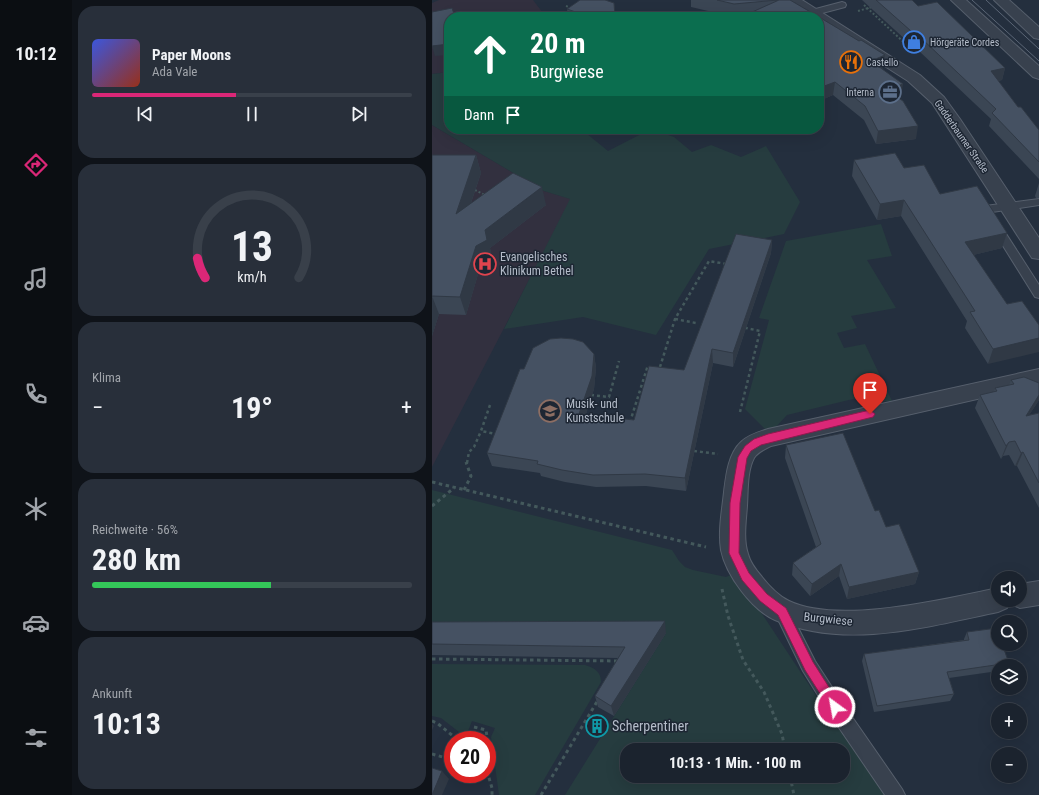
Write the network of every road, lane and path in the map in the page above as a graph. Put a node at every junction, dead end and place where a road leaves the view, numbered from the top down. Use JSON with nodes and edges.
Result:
{"nodes":[{"id":1,"x":792,"y":0,"type":"edge"},
{"id":2,"x":958,"y":0,"type":"edge"},
{"id":3,"x":1001,"y":0,"type":"edge"},
{"id":4,"x":842,"y":5,"type":"dead end"},
{"id":5,"x":864,"y":5,"type":"dead end"},
{"id":6,"x":566,"y":6,"type":"dead end"},
{"id":7,"x":875,"y":6,"type":"edge"},
{"id":8,"x":867,"y":8,"type":"junction"},
{"id":9,"x":570,"y":12,"type":"edge"},
{"id":10,"x":810,"y":12,"type":"edge"},
{"id":11,"x":824,"y":13,"type":"edge"},
{"id":12,"x":824,"y":21,"type":"edge"},
{"id":13,"x":846,"y":35,"type":"junction"},
{"id":14,"x":1039,"y":35,"type":"edge"},
{"id":15,"x":912,"y":50,"type":"dead end"},
{"id":16,"x":1039,"y":74,"type":"edge"},
{"id":17,"x":475,"y":190,"type":"dead end"},
{"id":18,"x":488,"y":196,"type":"edge"},
{"id":19,"x":1039,"y":202,"type":"edge"},
{"id":20,"x":1008,"y":206,"type":"junction"},
{"id":21,"x":1039,"y":253,"type":"edge"},
{"id":22,"x":729,"y":264,"type":"edge"},
{"id":23,"x":1039,"y":294,"type":"edge"},
{"id":24,"x":676,"y":319,"type":"junction"},
{"id":25,"x":696,"y":323,"type":"dead end"},
{"id":26,"x":746,"y":328,"type":"edge"},
{"id":27,"x":619,"y":361,"type":"dead end"},
{"id":28,"x":648,"y":365,"type":"edge"},
{"id":29,"x":660,"y":367,"type":"edge"},
{"id":30,"x":1039,"y":377,"type":"edge"},
{"id":31,"x":591,"y":395,"type":"edge"},
{"id":32,"x":490,"y":405,"type":"dead end"},
{"id":33,"x":740,"y":412,"type":"dead end"},
{"id":34,"x":629,"y":424,"type":"edge"},
{"id":35,"x":481,"y":431,"type":"junction"},
{"id":36,"x":504,"y":435,"type":"edge"},
{"id":37,"x":694,"y":451,"type":"edge"},
{"id":38,"x":721,"y":455,"type":"dead end"},
{"id":39,"x":432,"y":482,"type":"edge"},
{"id":40,"x":454,"y":487,"type":"junction"},
{"id":41,"x":464,"y":490,"type":"junction"},
{"id":42,"x":432,"y":506,"type":"edge"},
{"id":43,"x":734,"y":553,"type":"junction"},
{"id":44,"x":721,"y":587,"type":"dead end"},
{"id":45,"x":1039,"y":593,"type":"edge"},
{"id":46,"x":1027,"y":595,"type":"edge"},
{"id":47,"x":991,"y":601,"type":"edge"},
{"id":48,"x":782,"y":611,"type":"junction"},
{"id":49,"x":432,"y":659,"type":"edge"},
{"id":50,"x":618,"y":668,"type":"edge"},
{"id":51,"x":601,"y":694,"type":"edge"},
{"id":52,"x":432,"y":721,"type":"edge"},
{"id":53,"x":474,"y":727,"type":"dead end"},
{"id":54,"x":447,"y":731,"type":"edge"},
{"id":55,"x":486,"y":731,"type":"edge"},
{"id":56,"x":784,"y":743,"type":"edge"},
{"id":57,"x":432,"y":754,"type":"edge"},
{"id":58,"x":444,"y":757,"type":"edge"},
{"id":59,"x":491,"y":783,"type":"edge"},
{"id":60,"x":791,"y":783,"type":"edge"},
{"id":61,"x":492,"y":795,"type":"edge"},
{"id":62,"x":541,"y":795,"type":"edge"},
{"id":63,"x":794,"y":795,"type":"edge"},
{"id":64,"x":896,"y":795,"type":"edge"}],
"edges":[{"from":1,"to":10,"type":"street","name":"Gadderbaumer Straße"},
{"from":2,"to":16,"type":"street"},
{"from":3,"to":14,"type":"street"},
{"from":4,"to":11,"type":"lane"},
{"from":5,"to":8,"type":"path"},
{"from":6,"to":9,"type":"path"},
{"from":7,"to":8,"type":"path"},
{"from":8,"to":13,"type":"path"},
{"from":8,"to":15,"type":"path"},
{"from":12,"to":13,"type":"street","name":"Gadderbaumer Straße"},
{"from":13,"to":20,"type":"street","name":"Gadderbaumer Straße"},
{"from":17,"to":18,"type":"path"},
{"from":19,"to":20,"type":"lane"},
{"from":20,"to":21,"type":"street","name":"Gadderbaumer Straße"},
{"from":20,"to":23,"type":"lane"},
{"from":22,"to":24,"type":"path"},
{"from":24,"to":25,"type":"path"},
{"from":24,"to":29,"type":"path"},
{"from":26,"to":33,"type":"path"},
{"from":27,"to":31,"type":"path"},
{"from":28,"to":34,"type":"path"},
{"from":30,"to":43,"type":"street","name":"Burgwiese"},
{"from":32,"to":35,"type":"path"},
{"from":35,"to":36,"type":"path"},
{"from":35,"to":41,"type":"path"},
{"from":37,"to":38,"type":"path"},
{"from":39,"to":40,"type":"path"},
{"from":40,"to":41,"type":"path"},
{"from":40,"to":42,"type":"path"},
{"from":41,"to":43,"type":"path"},
{"from":43,"to":48,"type":"street","name":"Burgwiese"},
{"from":44,"to":56,"type":"path"},
{"from":45,"to":46,"type":"street"},
{"from":47,"to":48,"type":"street","name":"Burgwiese"},
{"from":48,"to":64,"type":"lane"},
{"from":49,"to":50,"type":"path"},
{"from":51,"to":62,"type":"path"},
{"from":52,"to":54,"type":"path"},
{"from":53,"to":55,"type":"path"},
{"from":57,"to":58,"type":"path"},
{"from":59,"to":61,"type":"path"},
{"from":60,"to":63,"type":"path"}]}
